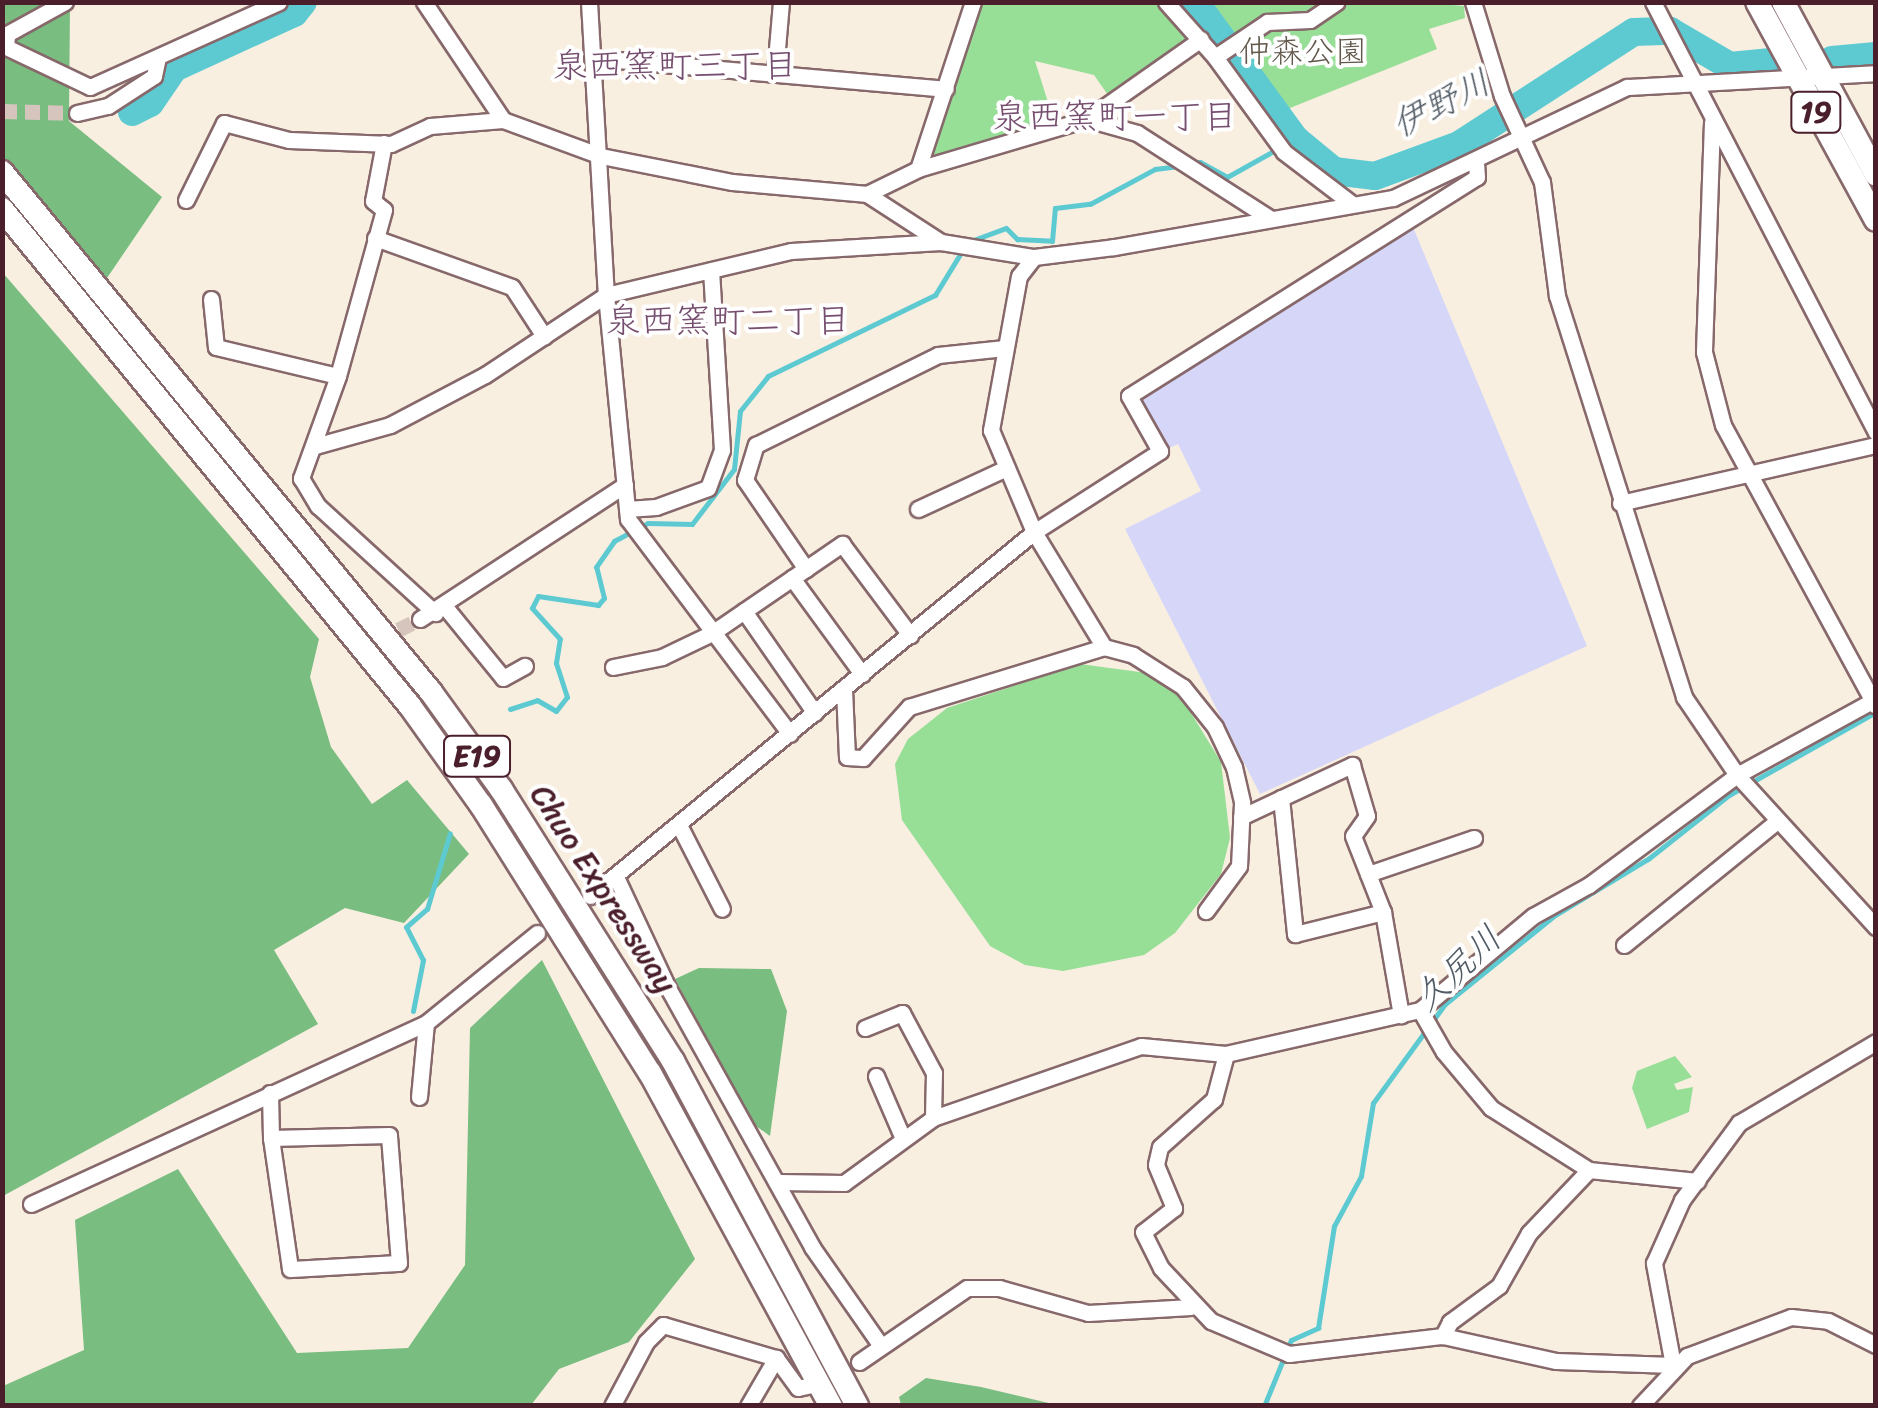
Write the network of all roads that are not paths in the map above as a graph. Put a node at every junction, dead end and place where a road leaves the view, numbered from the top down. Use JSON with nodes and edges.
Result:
{"nodes":[{"id":1,"x":65,"y":2,"type":"edge"},
{"id":2,"x":279,"y":2,"type":"edge"},
{"id":3,"x":424,"y":2,"type":"edge"},
{"id":4,"x":589,"y":2,"type":"edge"},
{"id":5,"x":781,"y":2,"type":"edge"},
{"id":6,"x":974,"y":2,"type":"edge"},
{"id":7,"x":1166,"y":2,"type":"edge"},
{"id":8,"x":1337,"y":2,"type":"edge"},
{"id":9,"x":1472,"y":2,"type":"edge"},
{"id":10,"x":1653,"y":2,"type":"edge"},
{"id":11,"x":1757,"y":2,"type":"edge"},
{"id":12,"x":1783,"y":2,"type":"edge"},
{"id":13,"x":1201,"y":39,"type":"junction"},
{"id":14,"x":1215,"y":57,"type":"junction"},
{"id":15,"x":158,"y":58,"type":"junction"},
{"id":16,"x":594,"y":58,"type":"junction"},
{"id":17,"x":775,"y":72,"type":"junction"},
{"id":18,"x":1876,"y":72,"type":"edge"},
{"id":19,"x":1822,"y":76,"type":"junction"},
{"id":20,"x":1796,"y":77,"type":"junction"},
{"id":21,"x":1691,"y":78,"type":"junction"},
{"id":22,"x":946,"y":89,"type":"junction"},
{"id":23,"x":77,"y":112,"type":"tunnel mouth"},
{"id":24,"x":1087,"y":119,"type":"junction"},
{"id":25,"x":504,"y":120,"type":"junction"},
{"id":26,"x":1712,"y":122,"type":"junction"},
{"id":27,"x":1516,"y":128,"type":"junction"},
{"id":28,"x":384,"y":144,"type":"junction"},
{"id":29,"x":600,"y":156,"type":"junction"},
{"id":30,"x":1476,"y":162,"type":"junction"},
{"id":31,"x":918,"y":169,"type":"junction"},
{"id":32,"x":2,"y":172,"type":"edge"},
{"id":33,"x":1876,"y":176,"type":"edge"},
{"id":34,"x":867,"y":194,"type":"junction"},
{"id":35,"x":186,"y":200,"type":"dead end"},
{"id":36,"x":1351,"y":203,"type":"junction"},
{"id":37,"x":2,"y":209,"type":"edge"},
{"id":38,"x":1271,"y":220,"type":"junction"},
{"id":39,"x":1876,"y":220,"type":"edge"},
{"id":40,"x":375,"y":238,"type":"junction"},
{"id":41,"x":948,"y":243,"type":"junction"},
{"id":42,"x":1034,"y":257,"type":"junction"},
{"id":43,"x":712,"y":270,"type":"junction"},
{"id":44,"x":606,"y":295,"type":"junction"},
{"id":45,"x":211,"y":299,"type":"dead end"},
{"id":46,"x":544,"y":336,"type":"junction"},
{"id":47,"x":1006,"y":348,"type":"junction"},
{"id":48,"x":338,"y":376,"type":"junction"},
{"id":49,"x":1876,"y":433,"type":"edge"},
{"id":50,"x":1876,"y":445,"type":"edge"},
{"id":51,"x":315,"y":446,"type":"junction"},
{"id":52,"x":1004,"y":469,"type":"junction"},
{"id":53,"x":1748,"y":474,"type":"junction"},
{"id":54,"x":625,"y":485,"type":"junction"},
{"id":55,"x":1620,"y":503,"type":"junction"},
{"id":56,"x":918,"y":509,"type":"dead end"},
{"id":57,"x":628,"y":514,"type":"junction"},
{"id":58,"x":1034,"y":532,"type":"junction"},
{"id":59,"x":799,"y":574,"type":"junction"},
{"id":60,"x":744,"y":611,"type":"junction"},
{"id":61,"x":434,"y":614,"type":"junction"},
{"id":62,"x":712,"y":633,"type":"junction"},
{"id":63,"x":910,"y":635,"type":"junction"},
{"id":64,"x":1104,"y":647,"type":"junction"},
{"id":65,"x":525,"y":666,"type":"dead end"},
{"id":66,"x":613,"y":667,"type":"dead end"},
{"id":67,"x":862,"y":674,"type":"junction"},
{"id":68,"x":844,"y":689,"type":"junction"},
{"id":69,"x":1874,"y":702,"type":"edge"},
{"id":70,"x":815,"y":713,"type":"junction"},
{"id":71,"x":790,"y":734,"type":"junction"},
{"id":72,"x":1737,"y":775,"type":"junction"},
{"id":73,"x":1281,"y":798,"type":"junction"},
{"id":74,"x":1242,"y":817,"type":"junction"},
{"id":75,"x":1777,"y":820,"type":"junction"},
{"id":76,"x":679,"y":825,"type":"junction"},
{"id":77,"x":1474,"y":838,"type":"dead end"},
{"id":78,"x":1368,"y":874,"type":"junction"},
{"id":79,"x":616,"y":878,"type":"junction"},
{"id":80,"x":590,"y":896,"type":"dead end"},
{"id":81,"x":722,"y":908,"type":"dead end"},
{"id":82,"x":1206,"y":911,"type":"dead end"},
{"id":83,"x":1382,"y":912,"type":"junction"},
{"id":84,"x":1876,"y":927,"type":"edge"},
{"id":85,"x":537,"y":933,"type":"dead end"},
{"id":86,"x":1624,"y":945,"type":"dead end"},
{"id":87,"x":1401,"y":1015,"type":"junction"},
{"id":88,"x":1425,"y":1021,"type":"junction"},
{"id":89,"x":426,"y":1023,"type":"junction"},
{"id":90,"x":865,"y":1028,"type":"dead end"},
{"id":91,"x":1876,"y":1042,"type":"edge"},
{"id":92,"x":1226,"y":1054,"type":"junction"},
{"id":93,"x":876,"y":1076,"type":"dead end"},
{"id":94,"x":270,"y":1093,"type":"junction"},
{"id":95,"x":419,"y":1097,"type":"dead end"},
{"id":96,"x":933,"y":1118,"type":"junction"},
{"id":97,"x":902,"y":1136,"type":"junction"},
{"id":98,"x":271,"y":1138,"type":"junction"},
{"id":99,"x":1589,"y":1170,"type":"junction"},
{"id":100,"x":1697,"y":1180,"type":"junction"},
{"id":101,"x":779,"y":1182,"type":"junction"},
{"id":102,"x":31,"y":1204,"type":"dead end"},
{"id":103,"x":1192,"y":1307,"type":"junction"},
{"id":104,"x":1443,"y":1336,"type":"junction"},
{"id":105,"x":880,"y":1343,"type":"junction"},
{"id":106,"x":1876,"y":1345,"type":"edge"},
{"id":107,"x":776,"y":1358,"type":"junction"},
{"id":108,"x":859,"y":1362,"type":"dead end"},
{"id":109,"x":1672,"y":1365,"type":"junction"},
{"id":110,"x":811,"y":1384,"type":"dead end"},
{"id":111,"x":614,"y":1405,"type":"edge"},
{"id":112,"x":748,"y":1406,"type":"edge"},
{"id":113,"x":832,"y":1406,"type":"edge"},
{"id":114,"x":857,"y":1406,"type":"edge"},
{"id":115,"x":1640,"y":1406,"type":"edge"}],
"edges":[{"from":1,"to":15,"type":"street"},
{"from":2,"to":15,"type":"street"},
{"from":3,"to":25,"type":"street"},
{"from":4,"to":16,"type":"street"},
{"from":5,"to":17,"type":"street"},
{"from":6,"to":22,"type":"street"},
{"from":7,"to":13,"type":"street"},
{"from":8,"to":14,"type":"street"},
{"from":9,"to":27,"type":"street"},
{"from":10,"to":21,"type":"street"},
{"from":11,"to":20,"type":"highway","number":"19"},
{"from":12,"to":19,"type":"highway","number":"19"},
{"from":13,"to":14,"type":"street"},
{"from":13,"to":24,"type":"street"},
{"from":14,"to":36,"type":"street"},
{"from":15,"to":23,"type":"street"},
{"from":16,"to":17,"type":"street"},
{"from":16,"to":29,"type":"street"},
{"from":17,"to":22,"type":"street"},
{"from":18,"to":19,"type":"street"},
{"from":19,"to":20,"type":"street"},
{"from":19,"to":33,"type":"highway","number":"19"},
{"from":20,"to":21,"type":"street"},
{"from":20,"to":39,"type":"highway","number":"19"},
{"from":21,"to":26,"type":"street"},
{"from":21,"to":27,"type":"street"},
{"from":22,"to":31,"type":"street"},
{"from":24,"to":31,"type":"street"},
{"from":24,"to":38,"type":"street"},
{"from":25,"to":28,"type":"street"},
{"from":25,"to":29,"type":"street"},
{"from":26,"to":49,"type":"street"},
{"from":26,"to":53,"type":"street"},
{"from":27,"to":30,"type":"street"},
{"from":27,"to":55,"type":"street"},
{"from":28,"to":35,"type":"street"},
{"from":28,"to":40,"type":"street"},
{"from":29,"to":34,"type":"street"},
{"from":29,"to":44,"type":"street"},
{"from":30,"to":36,"type":"street"},
{"from":30,"to":58,"type":"street"},
{"from":31,"to":34,"type":"street"},
{"from":32,"to":114,"type":"highway","name":"Chuo Expressway","number":"E19"},
{"from":34,"to":41,"type":"street"},
{"from":36,"to":38,"type":"street"},
{"from":37,"to":113,"type":"highway","name":"Chuo Expressway","number":"E19"},
{"from":38,"to":42,"type":"street"},
{"from":40,"to":46,"type":"street"},
{"from":40,"to":48,"type":"street"},
{"from":41,"to":42,"type":"street"},
{"from":41,"to":43,"type":"street"},
{"from":42,"to":47,"type":"street"},
{"from":43,"to":44,"type":"street"},
{"from":43,"to":57,"type":"street"},
{"from":44,"to":46,"type":"street"},
{"from":44,"to":54,"type":"street"},
{"from":45,"to":48,"type":"street"},
{"from":46,"to":51,"type":"street"},
{"from":47,"to":52,"type":"street"},
{"from":47,"to":59,"type":"street"},
{"from":48,"to":51,"type":"street"},
{"from":50,"to":53,"type":"street"},
{"from":51,"to":61,"type":"street"},
{"from":52,"to":56,"type":"street"},
{"from":52,"to":58,"type":"street"},
{"from":53,"to":55,"type":"street"},
{"from":53,"to":69,"type":"street"},
{"from":54,"to":57,"type":"street"},
{"from":54,"to":61,"type":"street"},
{"from":55,"to":72,"type":"street"},
{"from":57,"to":62,"type":"street"},
{"from":58,"to":63,"type":"street"},
{"from":58,"to":64,"type":"street"},
{"from":59,"to":60,"type":"street"},
{"from":59,"to":63,"type":"street"},
{"from":59,"to":67,"type":"street"},
{"from":60,"to":62,"type":"street"},
{"from":60,"to":70,"type":"street"},
{"from":61,"to":65,"type":"street"},
{"from":62,"to":66,"type":"street"},
{"from":62,"to":71,"type":"street"},
{"from":63,"to":67,"type":"street"},
{"from":64,"to":68,"type":"street"},
{"from":64,"to":74,"type":"street"},
{"from":67,"to":68,"type":"street"},
{"from":68,"to":70,"type":"street"},
{"from":69,"to":72,"type":"street"},
{"from":70,"to":71,"type":"street"},
{"from":71,"to":76,"type":"street"},
{"from":72,"to":75,"type":"street"},
{"from":72,"to":88,"type":"street"},
{"from":73,"to":74,"type":"street"},
{"from":73,"to":78,"type":"street"},
{"from":73,"to":83,"type":"street"},
{"from":74,"to":82,"type":"street"},
{"from":75,"to":84,"type":"street"},
{"from":75,"to":86,"type":"street"},
{"from":76,"to":79,"type":"street"},
{"from":76,"to":81,"type":"street"},
{"from":77,"to":78,"type":"street"},
{"from":78,"to":83,"type":"street"},
{"from":79,"to":80,"type":"street"},
{"from":79,"to":101,"type":"street"},
{"from":83,"to":87,"type":"street"},
{"from":85,"to":89,"type":"street"},
{"from":87,"to":88,"type":"street"},
{"from":87,"to":92,"type":"street"},
{"from":88,"to":99,"type":"street"},
{"from":89,"to":94,"type":"street"},
{"from":89,"to":95,"type":"street"},
{"from":90,"to":96,"type":"street"},
{"from":91,"to":100,"type":"street"},
{"from":92,"to":96,"type":"street"},
{"from":92,"to":103,"type":"street"},
{"from":93,"to":97,"type":"street"},
{"from":94,"to":98,"type":"street"},
{"from":94,"to":102,"type":"street"},
{"from":96,"to":97,"type":"street"},
{"from":97,"to":101,"type":"street"},
{"from":98,"to":98,"type":"street"},
{"from":99,"to":100,"type":"street"},
{"from":99,"to":104,"type":"street"},
{"from":100,"to":109,"type":"street"},
{"from":101,"to":105,"type":"street"},
{"from":103,"to":104,"type":"street"},
{"from":103,"to":105,"type":"street"},
{"from":104,"to":109,"type":"street"},
{"from":105,"to":108,"type":"street"},
{"from":106,"to":109,"type":"street"},
{"from":107,"to":110,"type":"street"},
{"from":107,"to":111,"type":"street"},
{"from":107,"to":112,"type":"street"},
{"from":109,"to":115,"type":"street"}]}
